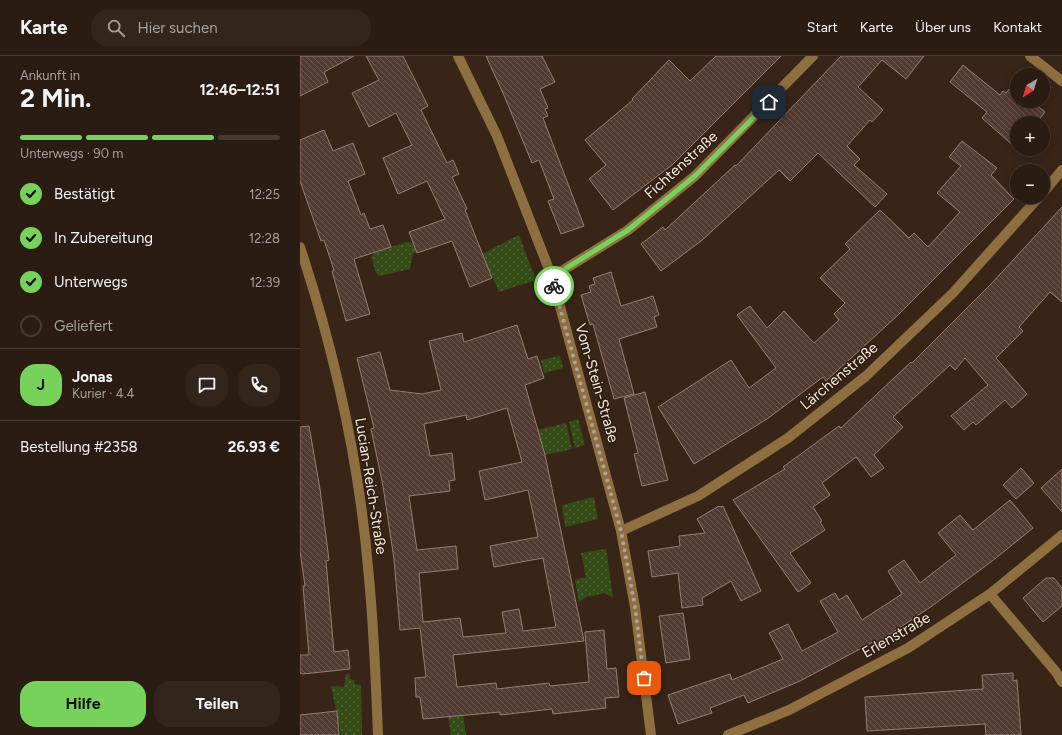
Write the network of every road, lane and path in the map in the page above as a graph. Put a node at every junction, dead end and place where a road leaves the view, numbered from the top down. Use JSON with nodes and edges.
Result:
{"nodes":[{"id":1,"x":458,"y":56,"type":"edge"},
{"id":2,"x":813,"y":56,"type":"edge"},
{"id":3,"x":1030,"y":56,"type":"edge"},
{"id":4,"x":1062,"y":81,"type":"edge"},
{"id":5,"x":1062,"y":170,"type":"edge"},
{"id":6,"x":1050,"y":185,"type":"edge"},
{"id":7,"x":1033,"y":204,"type":"edge"},
{"id":8,"x":300,"y":247,"type":"edge"},
{"id":9,"x":552,"y":277,"type":"junction"},
{"id":10,"x":621,"y":531,"type":"junction"},
{"id":11,"x":1062,"y":535,"type":"edge"},
{"id":12,"x":990,"y":594,"type":"junction"},
{"id":13,"x":1062,"y":682,"type":"edge"},
{"id":14,"x":378,"y":735,"type":"edge"},
{"id":15,"x":651,"y":735,"type":"edge"},
{"id":16,"x":728,"y":735,"type":"edge"}],
"edges":[{"from":1,"to":9,"type":"street","name":"Vom-Stein-Straße"},
{"from":2,"to":9,"type":"street","name":"Fichtenstraße"},
{"from":3,"to":4,"type":"street"},
{"from":5,"to":6,"type":"street"},
{"from":7,"to":10,"type":"street","name":"Lärchenstraße"},
{"from":8,"to":14,"type":"street","name":"Lucian-Reich-Straße"},
{"from":9,"to":10,"type":"street","name":"Vom-Stein-Straße"},
{"from":10,"to":15,"type":"street","name":"Vom-Stein-Straße"},
{"from":11,"to":12,"type":"street","name":"Erlenstraße"},
{"from":12,"to":13,"type":"street"},
{"from":12,"to":16,"type":"street","name":"Erlenstraße"}]}
